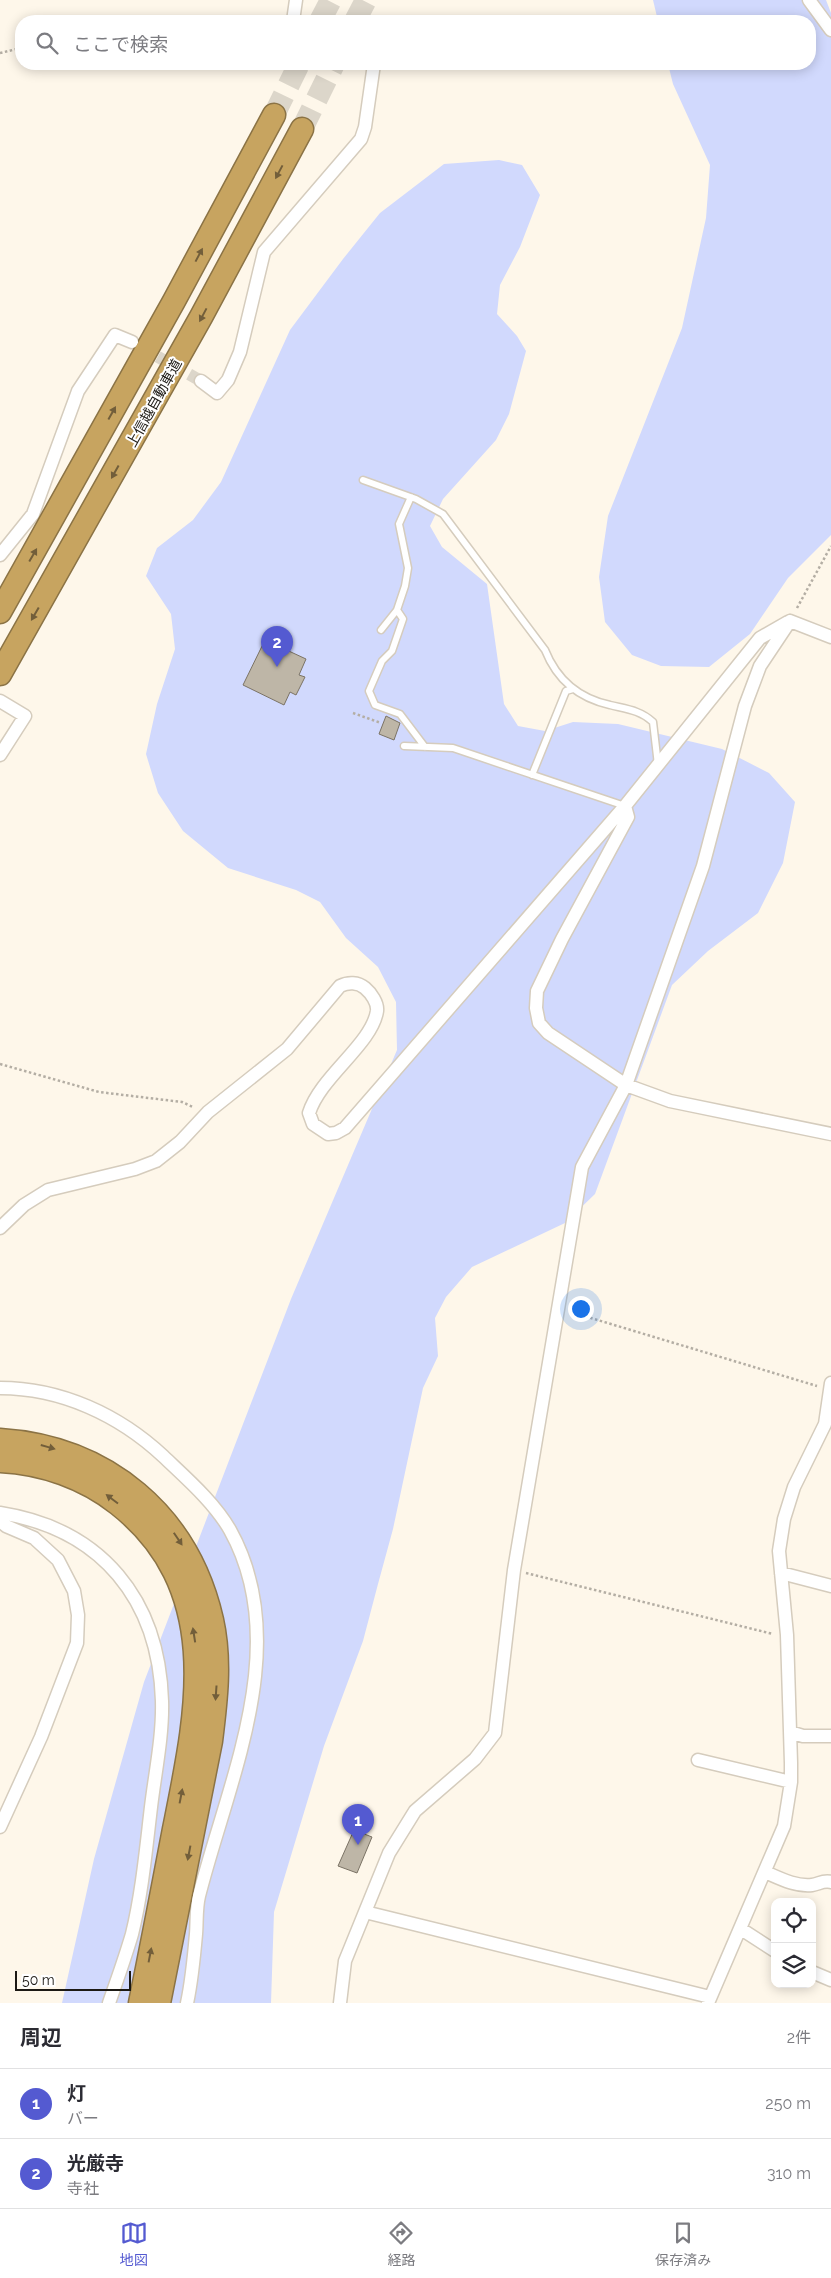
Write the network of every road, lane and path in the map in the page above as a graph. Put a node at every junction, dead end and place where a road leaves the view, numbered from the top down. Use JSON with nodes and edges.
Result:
{"nodes":[{"id":1,"x":296,"y":0,"type":"edge"},
{"id":2,"x":809,"y":0,"type":"edge"},
{"id":3,"x":294,"y":15,"type":"edge"},
{"id":4,"x":831,"y":30,"type":"edge"},
{"id":5,"x":15,"y":50,"type":"edge"},
{"id":6,"x":0,"y":54,"type":"edge"},
{"id":7,"x":373,"y":70,"type":"edge"},
{"id":8,"x":274,"y":115,"type":"tunnel mouth"},
{"id":9,"x":302,"y":129,"type":"tunnel mouth"},
{"id":10,"x":132,"y":342,"type":"tunnel mouth"},
{"id":11,"x":201,"y":381,"type":"tunnel mouth"},
{"id":12,"x":364,"y":480,"type":"dead end"},
{"id":13,"x":411,"y":498,"type":"junction"},
{"id":14,"x":831,"y":546,"type":"edge"},
{"id":15,"x":0,"y":555,"type":"edge"},
{"id":16,"x":397,"y":610,"type":"junction"},
{"id":17,"x":0,"y":612,"type":"edge"},
{"id":18,"x":790,"y":621,"type":"junction"},
{"id":19,"x":381,"y":630,"type":"dead end"},
{"id":20,"x":831,"y":637,"type":"edge"},
{"id":21,"x":0,"y":674,"type":"edge"},
{"id":22,"x":573,"y":689,"type":"junction"},
{"id":23,"x":0,"y":701,"type":"edge"},
{"id":24,"x":353,"y":713,"type":"dead end"},
{"id":25,"x":381,"y":723,"type":"dead end"},
{"id":26,"x":404,"y":746,"type":"dead end"},
{"id":27,"x":425,"y":747,"type":"junction"},
{"id":28,"x":0,"y":755,"type":"edge"},
{"id":29,"x":658,"y":766,"type":"junction"},
{"id":30,"x":532,"y":775,"type":"junction"},
{"id":31,"x":624,"y":806,"type":"junction"},
{"id":32,"x":0,"y":1064,"type":"edge"},
{"id":33,"x":626,"y":1085,"type":"junction"},
{"id":34,"x":208,"y":1112,"type":"junction"},
{"id":35,"x":831,"y":1134,"type":"edge"},
{"id":36,"x":0,"y":1228,"type":"edge"},
{"id":37,"x":557,"y":1308,"type":"junction"},
{"id":38,"x":830,"y":1386,"type":"edge"},
{"id":39,"x":0,"y":1388,"type":"edge"},
{"id":40,"x":828,"y":1425,"type":"edge"},
{"id":41,"x":0,"y":1440,"type":"edge"},
{"id":42,"x":0,"y":1461,"type":"edge"},
{"id":43,"x":0,"y":1513,"type":"edge"},
{"id":44,"x":0,"y":1521,"type":"edge"},
{"id":45,"x":514,"y":1570,"type":"junction"},
{"id":46,"x":781,"y":1573,"type":"junction"},
{"id":47,"x":831,"y":1586,"type":"edge"},
{"id":48,"x":787,"y":1636,"type":"junction"},
{"id":49,"x":790,"y":1732,"type":"junction"},
{"id":50,"x":831,"y":1736,"type":"edge"},
{"id":51,"x":698,"y":1760,"type":"dead end"},
{"id":52,"x":791,"y":1782,"type":"junction"},
{"id":53,"x":0,"y":1828,"type":"edge"},
{"id":54,"x":765,"y":1872,"type":"junction"},
{"id":55,"x":831,"y":1882,"type":"edge"},
{"id":56,"x":364,"y":1912,"type":"junction"},
{"id":57,"x":741,"y":1929,"type":"junction"},
{"id":58,"x":771,"y":1948,"type":"edge"},
{"id":59,"x":816,"y":1974,"type":"edge"},
{"id":60,"x":831,"y":1980,"type":"edge"},
{"id":61,"x":709,"y":2000,"type":"edge"},
{"id":62,"x":109,"y":2003,"type":"edge"},
{"id":63,"x":140,"y":2003,"type":"edge"},
{"id":64,"x":159,"y":2003,"type":"edge"},
{"id":65,"x":187,"y":2003,"type":"edge"},
{"id":66,"x":340,"y":2003,"type":"edge"}],
"edges":[{"from":1,"to":3,"type":"street"},
{"from":2,"to":4,"type":"street"},
{"from":5,"to":6,"type":"path"},
{"from":7,"to":11,"type":"street"},
{"from":17,"to":8,"type":"highway","one_way":true},
{"from":9,"to":21,"type":"highway","name":"上信越自動車道","one_way":true},
{"from":10,"to":15,"type":"street"},
{"from":12,"to":13,"type":"lane"},
{"from":13,"to":16,"type":"lane"},
{"from":13,"to":22,"type":"lane"},
{"from":14,"to":18,"type":"path"},
{"from":16,"to":19,"type":"lane"},
{"from":16,"to":27,"type":"lane"},
{"from":18,"to":20,"type":"street"},
{"from":18,"to":29,"type":"street"},
{"from":18,"to":33,"type":"street"},
{"from":22,"to":29,"type":"lane"},
{"from":22,"to":30,"type":"lane"},
{"from":23,"to":28,"type":"street"},
{"from":24,"to":25,"type":"path"},
{"from":26,"to":27,"type":"lane"},
{"from":27,"to":30,"type":"lane"},
{"from":29,"to":31,"type":"street"},
{"from":30,"to":31,"type":"lane"},
{"from":31,"to":33,"type":"street"},
{"from":31,"to":34,"type":"street"},
{"from":32,"to":34,"type":"path"},
{"from":33,"to":35,"type":"street"},
{"from":33,"to":37,"type":"street"},
{"from":34,"to":36,"type":"street"},
{"from":37,"to":38,"type":"path"},
{"from":37,"to":45,"type":"street"},
{"from":38,"to":40,"type":"street"},
{"from":39,"to":65,"type":"street"},
{"from":40,"to":46,"type":"street"},
{"from":41,"to":64,"type":"highway","one_way":true},
{"from":63,"to":42,"type":"highway","one_way":true},
{"from":43,"to":62,"type":"street"},
{"from":44,"to":53,"type":"street"},
{"from":45,"to":48,"type":"path"},
{"from":45,"to":56,"type":"street"},
{"from":46,"to":47,"type":"street"},
{"from":46,"to":48,"type":"street"},
{"from":48,"to":49,"type":"street"},
{"from":49,"to":50,"type":"street"},
{"from":49,"to":52,"type":"street"},
{"from":51,"to":52,"type":"street"},
{"from":52,"to":54,"type":"street"},
{"from":54,"to":55,"type":"street"},
{"from":54,"to":57,"type":"street"},
{"from":56,"to":61,"type":"street"},
{"from":56,"to":66,"type":"street"},
{"from":57,"to":58,"type":"street"},
{"from":57,"to":61,"type":"street"},
{"from":59,"to":60,"type":"street"}]}
